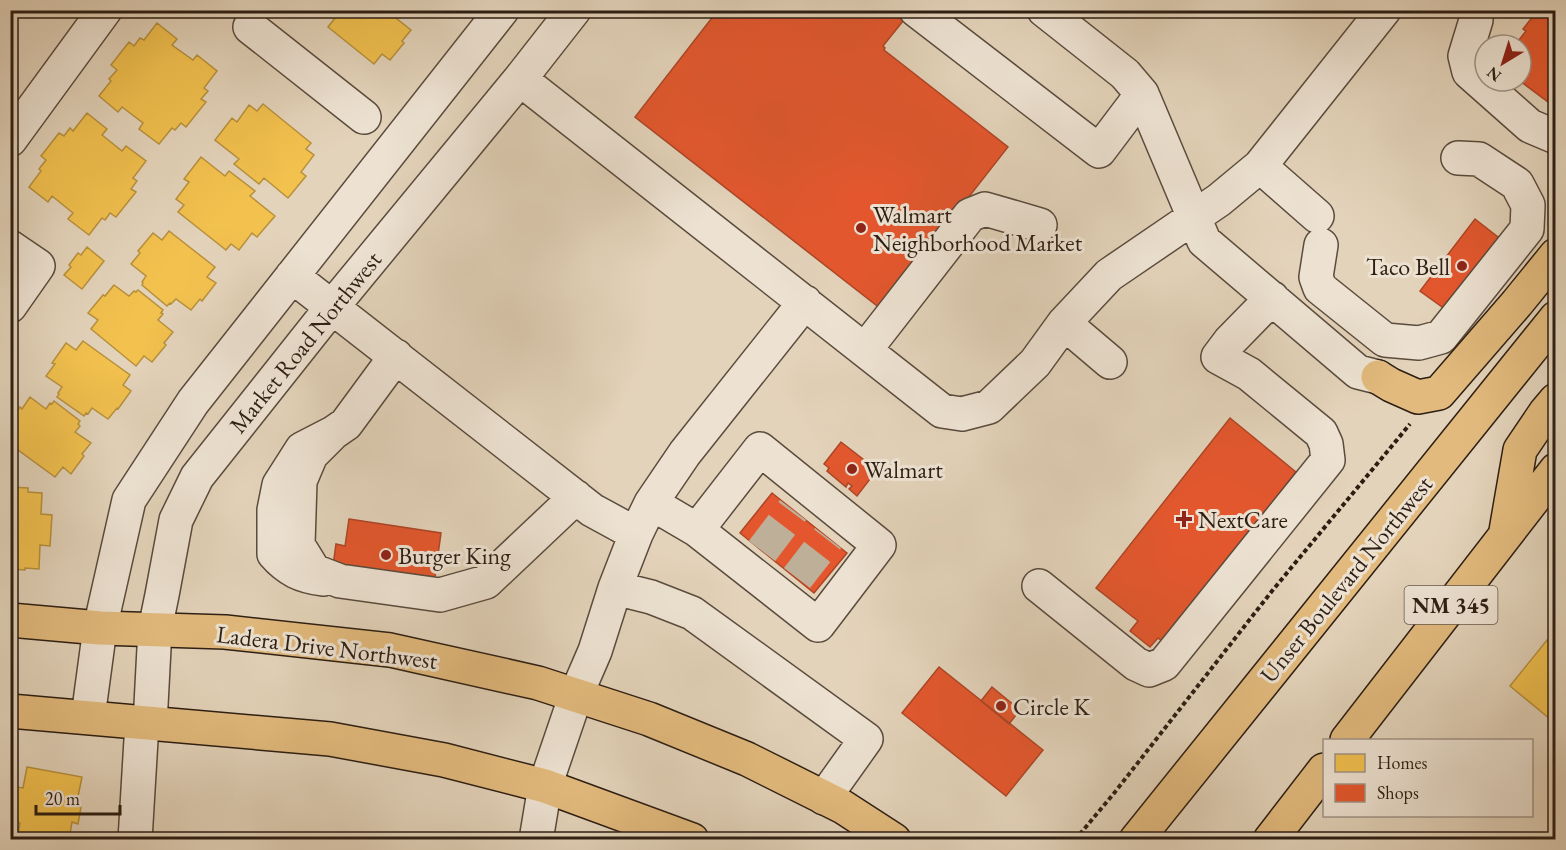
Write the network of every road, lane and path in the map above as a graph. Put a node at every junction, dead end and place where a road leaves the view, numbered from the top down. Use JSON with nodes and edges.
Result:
{"nodes":[{"id":1,"x":105,"y":10,"type":"edge"},
{"id":2,"x":502,"y":10,"type":"edge"},
{"id":3,"x":916,"y":10,"type":"edge"},
{"id":4,"x":1044,"y":10,"type":"edge"},
{"id":5,"x":1384,"y":10,"type":"edge"},
{"id":6,"x":564,"y":14,"type":"edge"},
{"id":7,"x":247,"y":16,"type":"edge"},
{"id":8,"x":1476,"y":20,"type":"dead end"},
{"id":9,"x":520,"y":79,"type":"junction"},
{"id":10,"x":1142,"y":94,"type":"junction"},
{"id":11,"x":364,"y":117,"type":"dead end"},
{"id":12,"x":1556,"y":137,"type":"edge"},
{"id":13,"x":10,"y":140,"type":"edge"},
{"id":14,"x":1458,"y":158,"type":"dead end"},
{"id":15,"x":1260,"y":166,"type":"junction"},
{"id":16,"x":1194,"y":217,"type":"junction"},
{"id":17,"x":1040,"y":225,"type":"dead end"},
{"id":18,"x":10,"y":247,"type":"edge"},
{"id":19,"x":1556,"y":255,"type":"edge"},
{"id":20,"x":292,"y":276,"type":"junction"},
{"id":21,"x":1272,"y":298,"type":"junction"},
{"id":22,"x":806,"y":302,"type":"junction"},
{"id":23,"x":10,"y":306,"type":"edge"},
{"id":24,"x":332,"y":307,"type":"junction"},
{"id":25,"x":1556,"y":318,"type":"edge"},
{"id":26,"x":1064,"y":323,"type":"junction"},
{"id":27,"x":865,"y":350,"type":"junction"},
{"id":28,"x":396,"y":356,"type":"junction"},
{"id":29,"x":1110,"y":362,"type":"dead end"},
{"id":30,"x":1378,"y":376,"type":"joint"},
{"id":31,"x":1426,"y":396,"type":"junction"},
{"id":32,"x":1556,"y":400,"type":"edge"},
{"id":33,"x":1556,"y":470,"type":"edge"},
{"id":34,"x":576,"y":497,"type":"junction"},
{"id":35,"x":651,"y":503,"type":"junction"},
{"id":36,"x":697,"y":530,"type":"junction"},
{"id":37,"x":636,"y":534,"type":"junction"},
{"id":38,"x":1505,"y":536,"type":"junction"},
{"id":39,"x":1039,"y":586,"type":"dead end"},
{"id":40,"x":615,"y":588,"type":"junction"},
{"id":41,"x":10,"y":620,"type":"edge"},
{"id":42,"x":100,"y":628,"type":"junction"},
{"id":43,"x":156,"y":629,"type":"junction"},
{"id":44,"x":576,"y":695,"type":"junction"},
{"id":45,"x":10,"y":711,"type":"edge"},
{"id":46,"x":88,"y":717,"type":"junction"},
{"id":47,"x":146,"y":723,"type":"junction"},
{"id":48,"x":1349,"y":739,"type":"edge"},
{"id":49,"x":1323,"y":771,"type":"edge"},
{"id":50,"x":545,"y":786,"type":"junction"},
{"id":51,"x":824,"y":798,"type":"junction"},
{"id":52,"x":135,"y":840,"type":"edge"},
{"id":53,"x":536,"y":840,"type":"edge"},
{"id":54,"x":692,"y":840,"type":"edge"},
{"id":55,"x":894,"y":840,"type":"edge"},
{"id":56,"x":1075,"y":840,"type":"edge"},
{"id":57,"x":1136,"y":840,"type":"edge"},
{"id":58,"x":1270,"y":840,"type":"edge"}],
"edges":[{"from":1,"to":13,"type":"street"},
{"from":2,"to":20,"type":"street","name":"Market Road Northwest"},
{"from":3,"to":10,"type":"street"},
{"from":4,"to":10,"type":"street"},
{"from":5,"to":15,"type":"street"},
{"from":6,"to":9,"type":"street","name":"Market Road Northwest"},
{"from":7,"to":11,"type":"street"},
{"from":8,"to":12,"type":"street"},
{"from":9,"to":22,"type":"street"},
{"from":9,"to":24,"type":"street","name":"Market Road Northwest"},
{"from":10,"to":16,"type":"street"},
{"from":14,"to":15,"type":"street"},
{"from":15,"to":16,"type":"street"},
{"from":16,"to":21,"type":"street"},
{"from":16,"to":26,"type":"street"},
{"from":17,"to":27,"type":"street"},
{"from":18,"to":23,"type":"street"},
{"from":19,"to":31,"type":"main road"},
{"from":20,"to":24,"type":"street"},
{"from":20,"to":42,"type":"street","name":"Market Road Northwest"},
{"from":21,"to":30,"type":"street"},
{"from":21,"to":39,"type":"street"},
{"from":22,"to":27,"type":"street"},
{"from":22,"to":35,"type":"street"},
{"from":24,"to":28,"type":"street"},
{"from":24,"to":43,"type":"street","name":"Market Road Northwest"},
{"from":25,"to":57,"type":"main road","name":"Unser Boulevard Northwest"},
{"from":26,"to":27,"type":"street"},
{"from":26,"to":29,"type":"street"},
{"from":28,"to":34,"type":"street"},
{"from":28,"to":34,"type":"street"},
{"from":30,"to":31,"type":"main road"},
{"from":31,"to":56,"type":"path"},
{"from":32,"to":38,"type":"main road"},
{"from":33,"to":38,"type":"main road","number":"NM 345"},
{"from":34,"to":37,"type":"street"},
{"from":35,"to":36,"type":"street"},
{"from":35,"to":37,"type":"street"},
{"from":36,"to":36,"type":"street"},
{"from":37,"to":40,"type":"street"},
{"from":38,"to":48,"type":"main road","number":"NM 345"},
{"from":40,"to":44,"type":"street"},
{"from":40,"to":51,"type":"street"},
{"from":41,"to":42,"type":"main road","name":"Ladera Drive Northwest"},
{"from":42,"to":43,"type":"main road","name":"Ladera Drive Northwest"},
{"from":42,"to":46,"type":"street","name":"Market Road Northwest"},
{"from":43,"to":44,"type":"main road","name":"Ladera Drive Northwest"},
{"from":43,"to":47,"type":"street","name":"Market Road Northwest"},
{"from":44,"to":50,"type":"street"},
{"from":44,"to":51,"type":"main road","name":"Ladera Drive Northwest"},
{"from":45,"to":46,"type":"main road"},
{"from":46,"to":47,"type":"main road"},
{"from":47,"to":50,"type":"main road"},
{"from":47,"to":52,"type":"street","name":"Market Road Northwest"},
{"from":49,"to":58,"type":"main road"},
{"from":50,"to":53,"type":"street"},
{"from":50,"to":54,"type":"main road"},
{"from":51,"to":55,"type":"main road","name":"Ladera Drive Northwest"}]}
